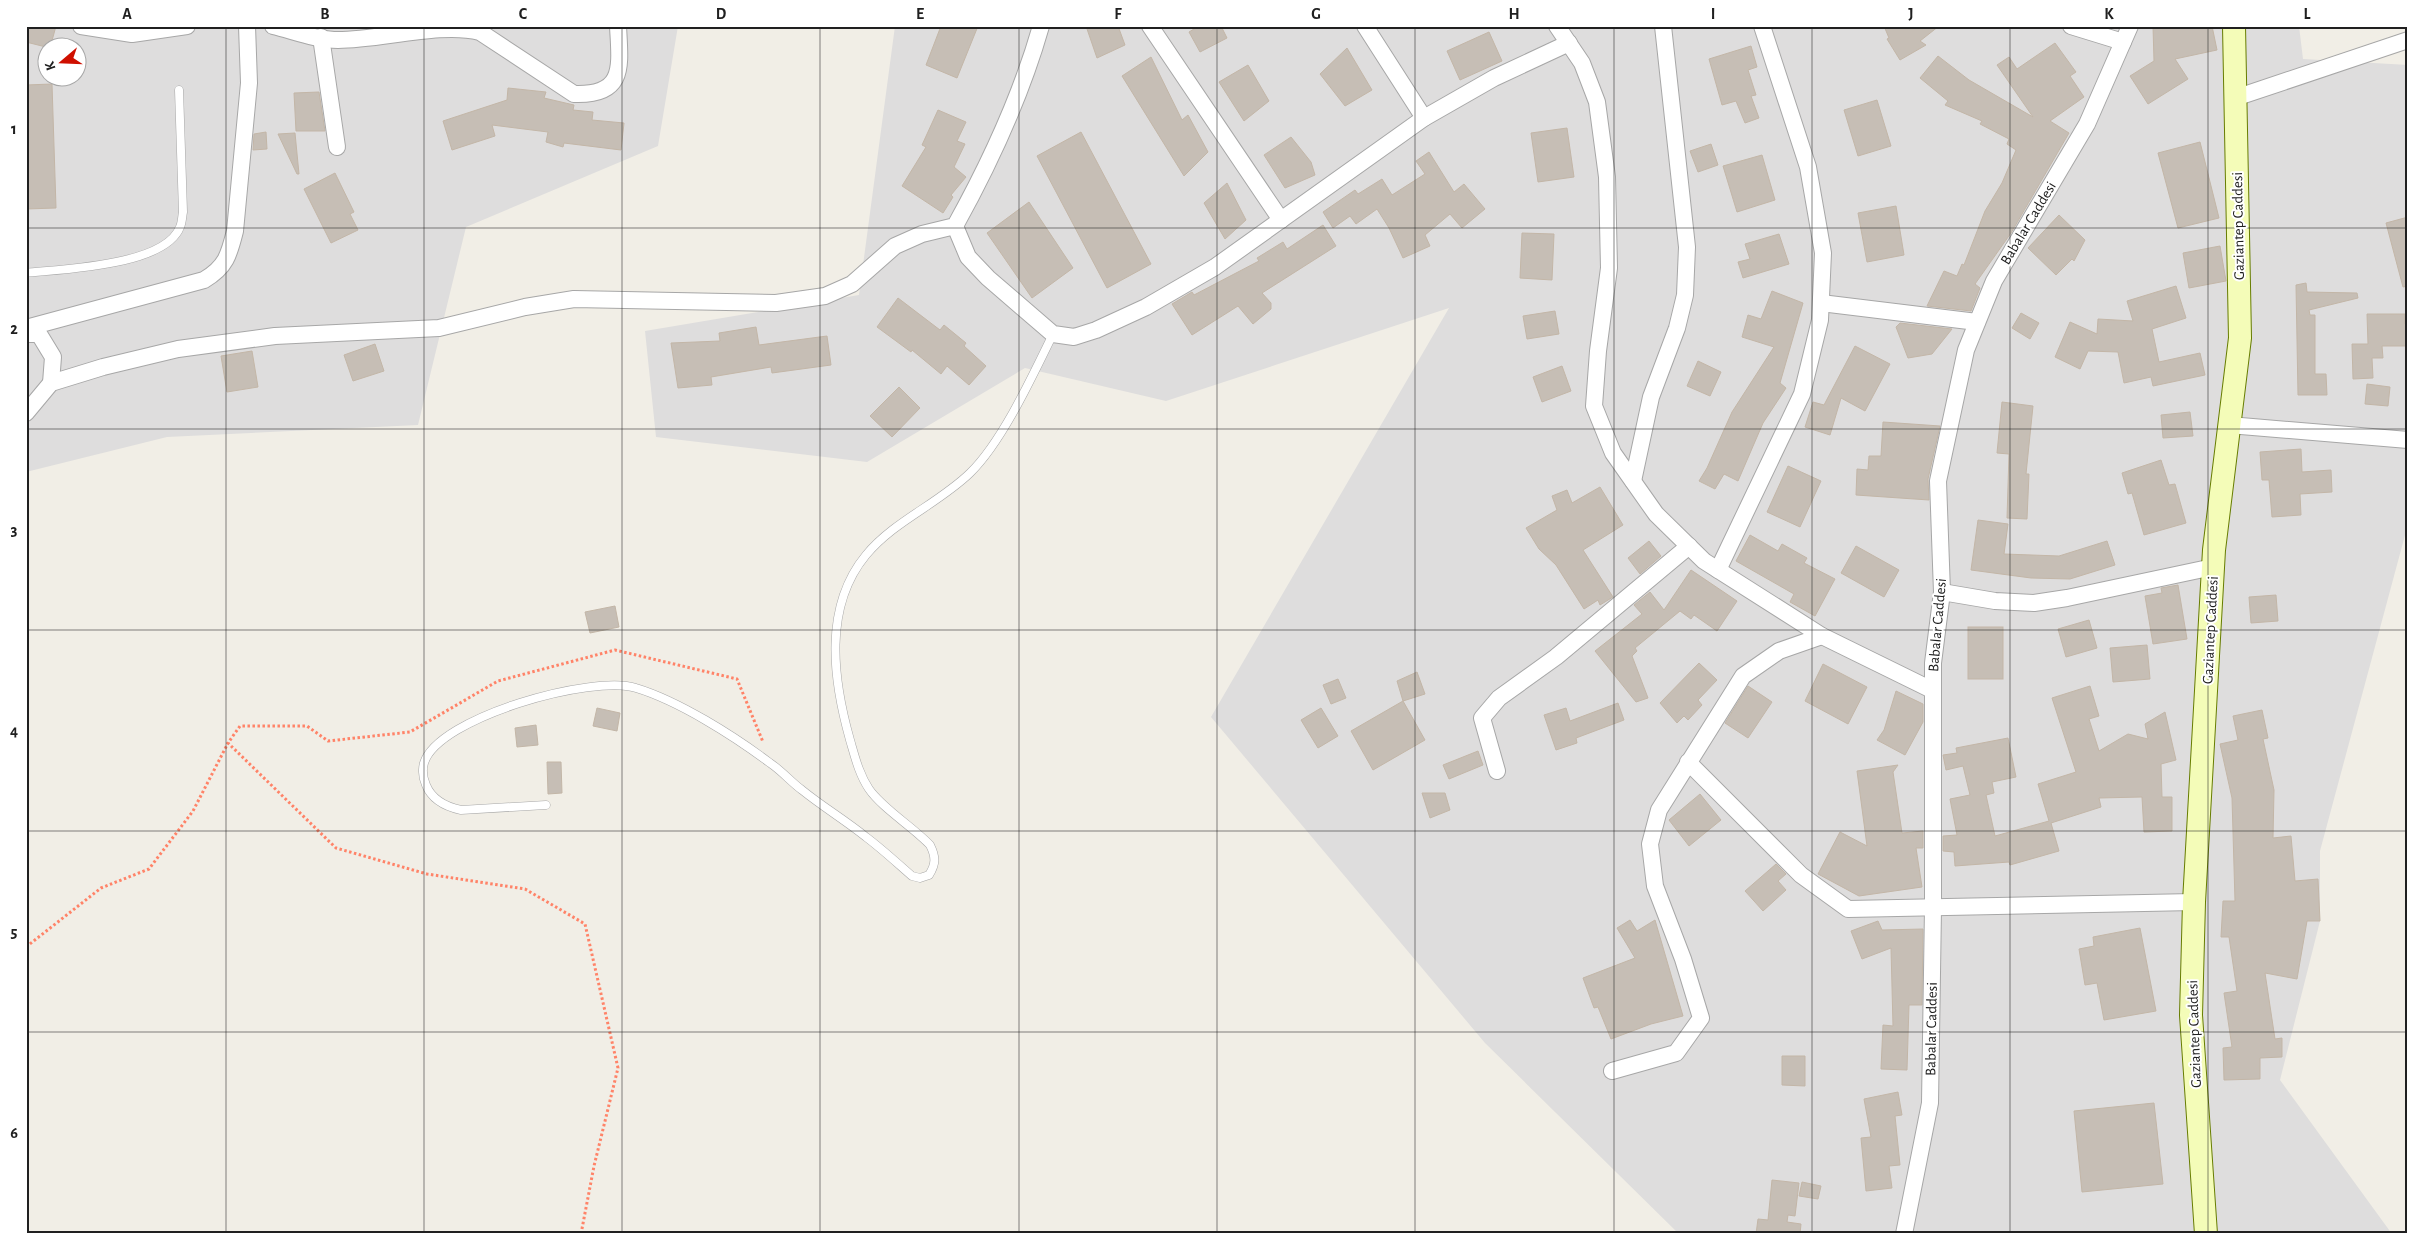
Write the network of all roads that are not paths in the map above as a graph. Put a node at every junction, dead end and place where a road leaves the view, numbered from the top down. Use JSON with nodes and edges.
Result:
{"nodes":[{"id":1,"x":82,"y":26,"type":"edge"},
{"id":2,"x":187,"y":26,"type":"edge"},
{"id":3,"x":247,"y":26,"type":"edge"},
{"id":4,"x":273,"y":26,"type":"edge"},
{"id":5,"x":618,"y":26,"type":"edge"},
{"id":6,"x":1041,"y":26,"type":"edge"},
{"id":7,"x":1150,"y":26,"type":"edge"},
{"id":8,"x":1364,"y":26,"type":"edge"},
{"id":9,"x":1557,"y":26,"type":"edge"},
{"id":10,"x":1663,"y":26,"type":"edge"},
{"id":11,"x":1762,"y":26,"type":"edge"},
{"id":12,"x":2071,"y":26,"type":"edge"},
{"id":13,"x":2130,"y":26,"type":"edge"},
{"id":14,"x":2234,"y":26,"type":"edge"},
{"id":15,"x":321,"y":37,"type":"junction"},
{"id":16,"x":2408,"y":40,"type":"edge"},
{"id":17,"x":2123,"y":42,"type":"junction"},
{"id":18,"x":1568,"y":43,"type":"junction"},
{"id":19,"x":179,"y":90,"type":"dead end"},
{"id":20,"x":2236,"y":98,"type":"junction"},
{"id":21,"x":1424,"y":118,"type":"junction"},
{"id":22,"x":337,"y":147,"type":"dead end"},
{"id":23,"x":1281,"y":220,"type":"junction"},
{"id":24,"x":955,"y":226,"type":"junction"},
{"id":25,"x":26,"y":274,"type":"edge"},
{"id":26,"x":1821,"y":303,"type":"junction"},
{"id":27,"x":1977,"y":322,"type":"junction"},
{"id":28,"x":26,"y":328,"type":"edge"},
{"id":29,"x":26,"y":334,"type":"edge"},
{"id":30,"x":1053,"y":334,"type":"junction"},
{"id":31,"x":51,"y":383,"type":"junction"},
{"id":32,"x":26,"y":413,"type":"edge"},
{"id":33,"x":2230,"y":426,"type":"junction"},
{"id":34,"x":2408,"y":440,"type":"edge"},
{"id":35,"x":1633,"y":481,"type":"junction"},
{"id":36,"x":1689,"y":546,"type":"junction"},
{"id":37,"x":2213,"y":567,"type":"junction"},
{"id":38,"x":1718,"y":570,"type":"junction"},
{"id":39,"x":1942,"y":592,"type":"junction"},
{"id":40,"x":1822,"y":636,"type":"junction"},
{"id":41,"x":1932,"y":690,"type":"junction"},
{"id":42,"x":1688,"y":762,"type":"junction"},
{"id":43,"x":1497,"y":771,"type":"dead end"},
{"id":44,"x":546,"y":805,"type":"dead end"},
{"id":45,"x":2194,"y":902,"type":"junction"},
{"id":46,"x":1933,"y":908,"type":"junction"},
{"id":47,"x":1612,"y":1071,"type":"dead end"},
{"id":48,"x":1904,"y":1234,"type":"edge"},
{"id":49,"x":2206,"y":1234,"type":"edge"}],
"edges":[{"from":1,"to":2,"type":"street"},
{"from":3,"to":28,"type":"street"},
{"from":4,"to":15,"type":"street"},
{"from":5,"to":15,"type":"street"},
{"from":6,"to":24,"type":"street"},
{"from":7,"to":23,"type":"street"},
{"from":8,"to":21,"type":"street"},
{"from":9,"to":18,"type":"street"},
{"from":10,"to":35,"type":"street"},
{"from":11,"to":26,"type":"street"},
{"from":12,"to":17,"type":"street"},
{"from":13,"to":17,"type":"street","name":"Babalar Caddesi"},
{"from":14,"to":20,"type":"main road","name":"Gaziantep Caddesi"},
{"from":15,"to":22,"type":"street"},
{"from":16,"to":20,"type":"street"},
{"from":17,"to":27,"type":"street","name":"Babalar Caddesi"},
{"from":18,"to":21,"type":"street"},
{"from":18,"to":35,"type":"street"},
{"from":19,"to":25,"type":"lane"},
{"from":20,"to":33,"type":"main road","name":"Gaziantep Caddesi"},
{"from":21,"to":23,"type":"street"},
{"from":23,"to":30,"type":"street"},
{"from":24,"to":30,"type":"street"},
{"from":24,"to":31,"type":"street"},
{"from":26,"to":27,"type":"street"},
{"from":26,"to":38,"type":"street"},
{"from":27,"to":39,"type":"street","name":"Babalar Caddesi"},
{"from":29,"to":31,"type":"street"},
{"from":30,"to":44,"type":"lane"},
{"from":31,"to":32,"type":"street"},
{"from":33,"to":34,"type":"street"},
{"from":33,"to":37,"type":"main road","name":"Gaziantep Caddesi"},
{"from":35,"to":36,"type":"street"},
{"from":36,"to":38,"type":"street"},
{"from":36,"to":43,"type":"street"},
{"from":37,"to":39,"type":"street"},
{"from":37,"to":45,"type":"main road","name":"Gaziantep Caddesi"},
{"from":38,"to":40,"type":"street"},
{"from":39,"to":41,"type":"street","name":"Babalar Caddesi"},
{"from":40,"to":41,"type":"street"},
{"from":40,"to":42,"type":"street"},
{"from":41,"to":46,"type":"street","name":"Babalar Caddesi"},
{"from":42,"to":46,"type":"street"},
{"from":42,"to":47,"type":"street"},
{"from":45,"to":46,"type":"street"},
{"from":45,"to":49,"type":"main road","name":"Gaziantep Caddesi"},
{"from":46,"to":48,"type":"street","name":"Babalar Caddesi"}]}
